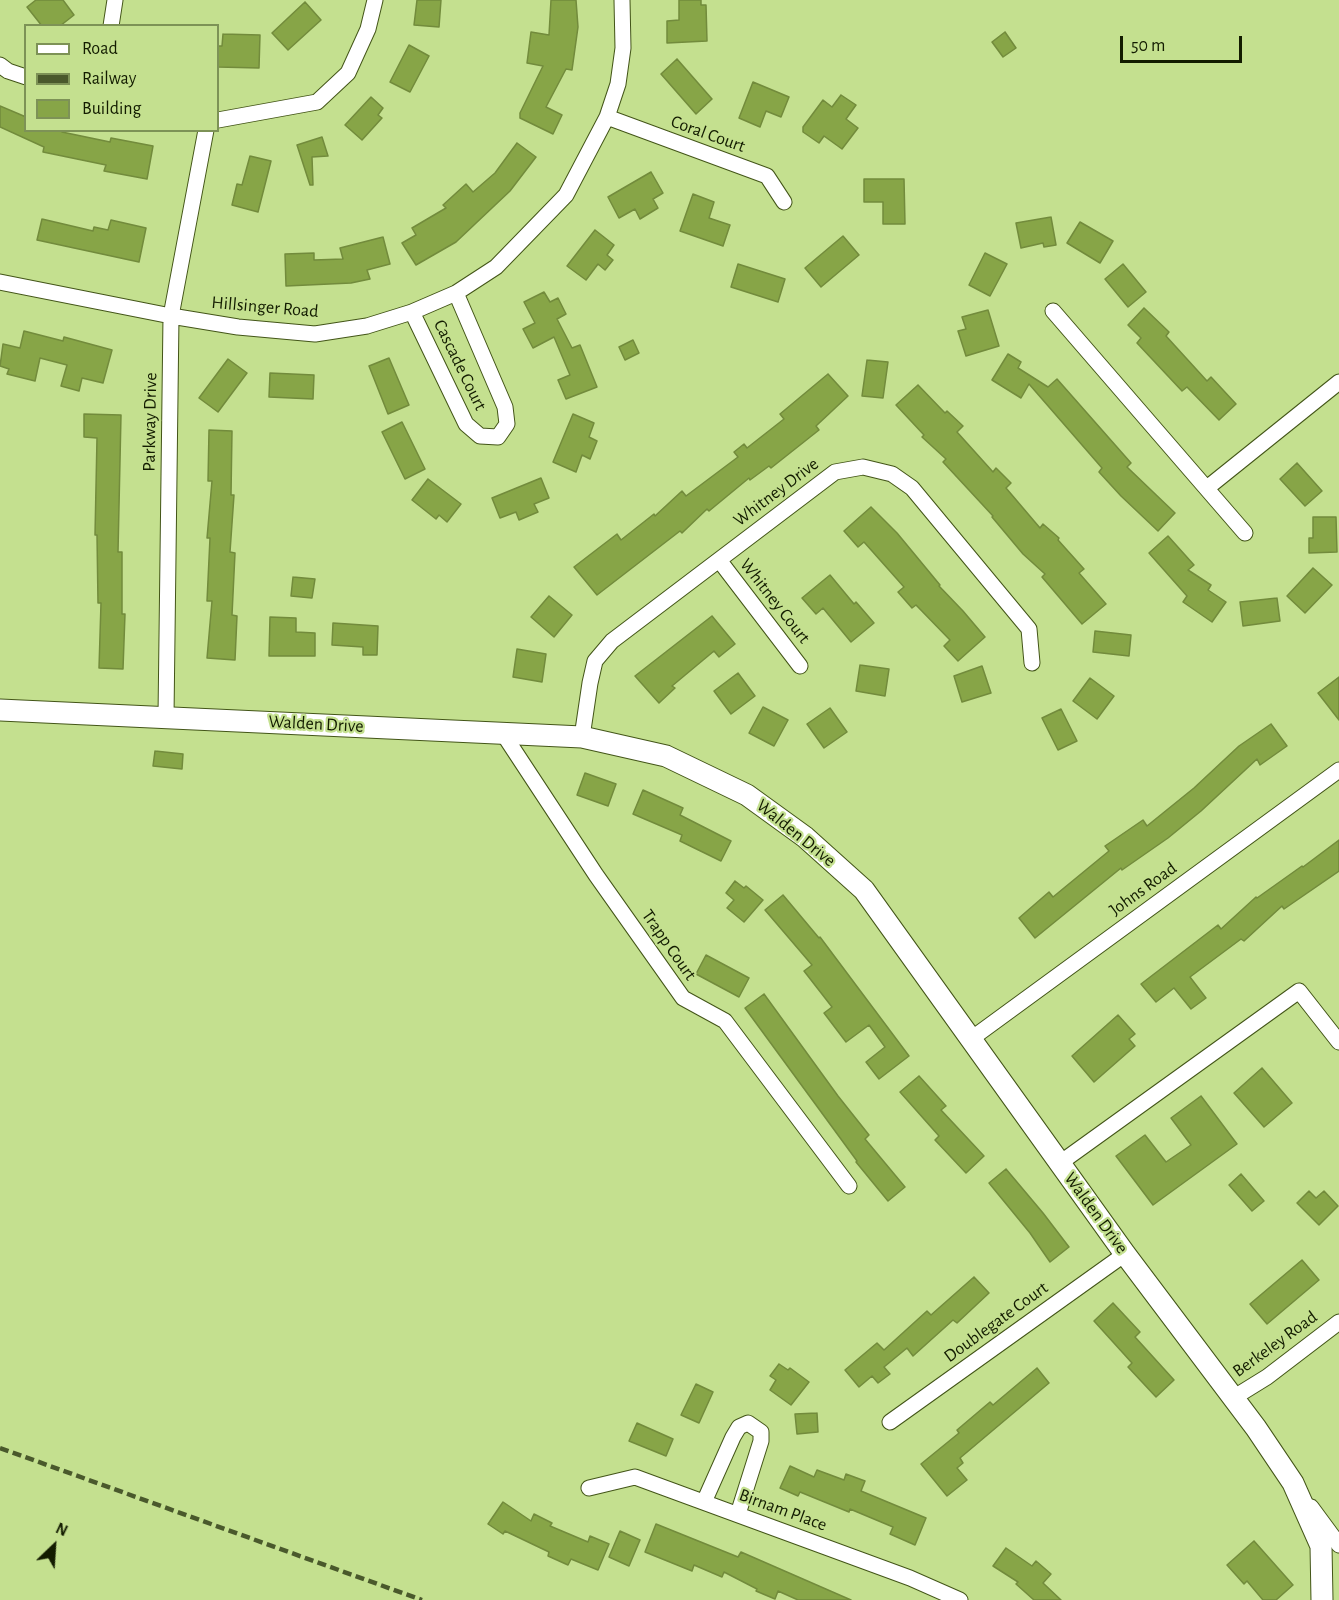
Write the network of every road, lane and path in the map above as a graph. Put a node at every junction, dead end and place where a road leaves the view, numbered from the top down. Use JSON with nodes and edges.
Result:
{"nodes":[{"id":1,"x":115,"y":0,"type":"edge"},
{"id":2,"x":375,"y":0,"type":"edge"},
{"id":3,"x":622,"y":0,"type":"edge"},
{"id":4,"x":111,"y":24,"type":"edge"},
{"id":5,"x":0,"y":64,"type":"edge"},
{"id":6,"x":24,"y":76,"type":"edge"},
{"id":7,"x":607,"y":117,"type":"junction"},
{"id":8,"x":219,"y":120,"type":"edge"},
{"id":9,"x":206,"y":132,"type":"edge"},
{"id":10,"x":784,"y":202,"type":"dead end"},
{"id":11,"x":0,"y":282,"type":"edge"},
{"id":12,"x":456,"y":293,"type":"junction"},
{"id":13,"x":412,"y":312,"type":"junction"},
{"id":14,"x":1053,"y":312,"type":"dead end"},
{"id":15,"x":171,"y":316,"type":"junction"},
{"id":16,"x":1339,"y":382,"type":"edge"},
{"id":17,"x":1207,"y":488,"type":"junction"},
{"id":18,"x":1245,"y":533,"type":"dead end"},
{"id":19,"x":718,"y":560,"type":"junction"},
{"id":20,"x":1032,"y":663,"type":"dead end"},
{"id":21,"x":800,"y":666,"type":"dead end"},
{"id":22,"x":0,"y":710,"type":"edge"},
{"id":23,"x":166,"y":716,"type":"junction"},
{"id":24,"x":502,"y":732,"type":"junction"},
{"id":25,"x":582,"y":737,"type":"junction"},
{"id":26,"x":1339,"y":770,"type":"edge"},
{"id":27,"x":971,"y":1039,"type":"junction"},
{"id":28,"x":1339,"y":1042,"type":"edge"},
{"id":29,"x":1060,"y":1163,"type":"junction"},
{"id":30,"x":849,"y":1186,"type":"dead end"},
{"id":31,"x":1125,"y":1254,"type":"junction"},
{"id":32,"x":1339,"y":1322,"type":"edge"},
{"id":33,"x":1233,"y":1398,"type":"junction"},
{"id":34,"x":890,"y":1422,"type":"dead end"},
{"id":35,"x":1293,"y":1483,"type":"junction"},
{"id":36,"x":589,"y":1488,"type":"dead end"},
{"id":37,"x":704,"y":1502,"type":"junction"},
{"id":38,"x":738,"y":1514,"type":"junction"},
{"id":39,"x":1339,"y":1545,"type":"edge"},
{"id":40,"x":960,"y":1600,"type":"edge"},
{"id":41,"x":1323,"y":1600,"type":"edge"}],
"edges":[{"from":1,"to":4,"type":"street"},
{"from":2,"to":8,"type":"street"},
{"from":3,"to":7,"type":"street","name":"Hillsinger Road"},
{"from":5,"to":6,"type":"street"},
{"from":7,"to":10,"type":"street","name":"Coral Court"},
{"from":7,"to":12,"type":"street","name":"Hillsinger Road"},
{"from":9,"to":15,"type":"street","name":"Parkway Drive"},
{"from":11,"to":15,"type":"street","name":"Hillsinger Road"},
{"from":12,"to":13,"type":"street","name":"Hillsinger Road"},
{"from":12,"to":13,"type":"street","name":"Cascade Court"},
{"from":13,"to":15,"type":"street","name":"Hillsinger Road"},
{"from":14,"to":17,"type":"street"},
{"from":15,"to":23,"type":"street","name":"Parkway Drive"},
{"from":16,"to":17,"type":"street"},
{"from":17,"to":18,"type":"street"},
{"from":19,"to":20,"type":"street","name":"Whitney Drive"},
{"from":19,"to":21,"type":"street","name":"Whitney Court"},
{"from":19,"to":25,"type":"street","name":"Whitney Drive"},
{"from":22,"to":23,"type":"street","name":"Walden Drive"},
{"from":23,"to":24,"type":"street","name":"Walden Drive"},
{"from":24,"to":25,"type":"street","name":"Walden Drive"},
{"from":24,"to":30,"type":"street","name":"Trapp Court"},
{"from":25,"to":27,"type":"street","name":"Walden Drive"},
{"from":26,"to":27,"type":"street","name":"Johns Road"},
{"from":27,"to":29,"type":"street","name":"Walden Drive"},
{"from":28,"to":29,"type":"street"},
{"from":29,"to":31,"type":"street","name":"Walden Drive"},
{"from":31,"to":33,"type":"street","name":"Walden Drive"},
{"from":31,"to":34,"type":"street","name":"Doublegate Court"},
{"from":32,"to":33,"type":"street","name":"Berkeley Road"},
{"from":33,"to":35,"type":"street","name":"Walden Drive"},
{"from":35,"to":39,"type":"street","name":"Walden Drive"},
{"from":35,"to":41,"type":"street","name":"Walden Drive"},
{"from":36,"to":37,"type":"street","name":"Birnam Place"},
{"from":37,"to":38,"type":"street","name":"Birnam Place"},
{"from":37,"to":38,"type":"street"},
{"from":38,"to":40,"type":"street","name":"Birnam Place"}]}
